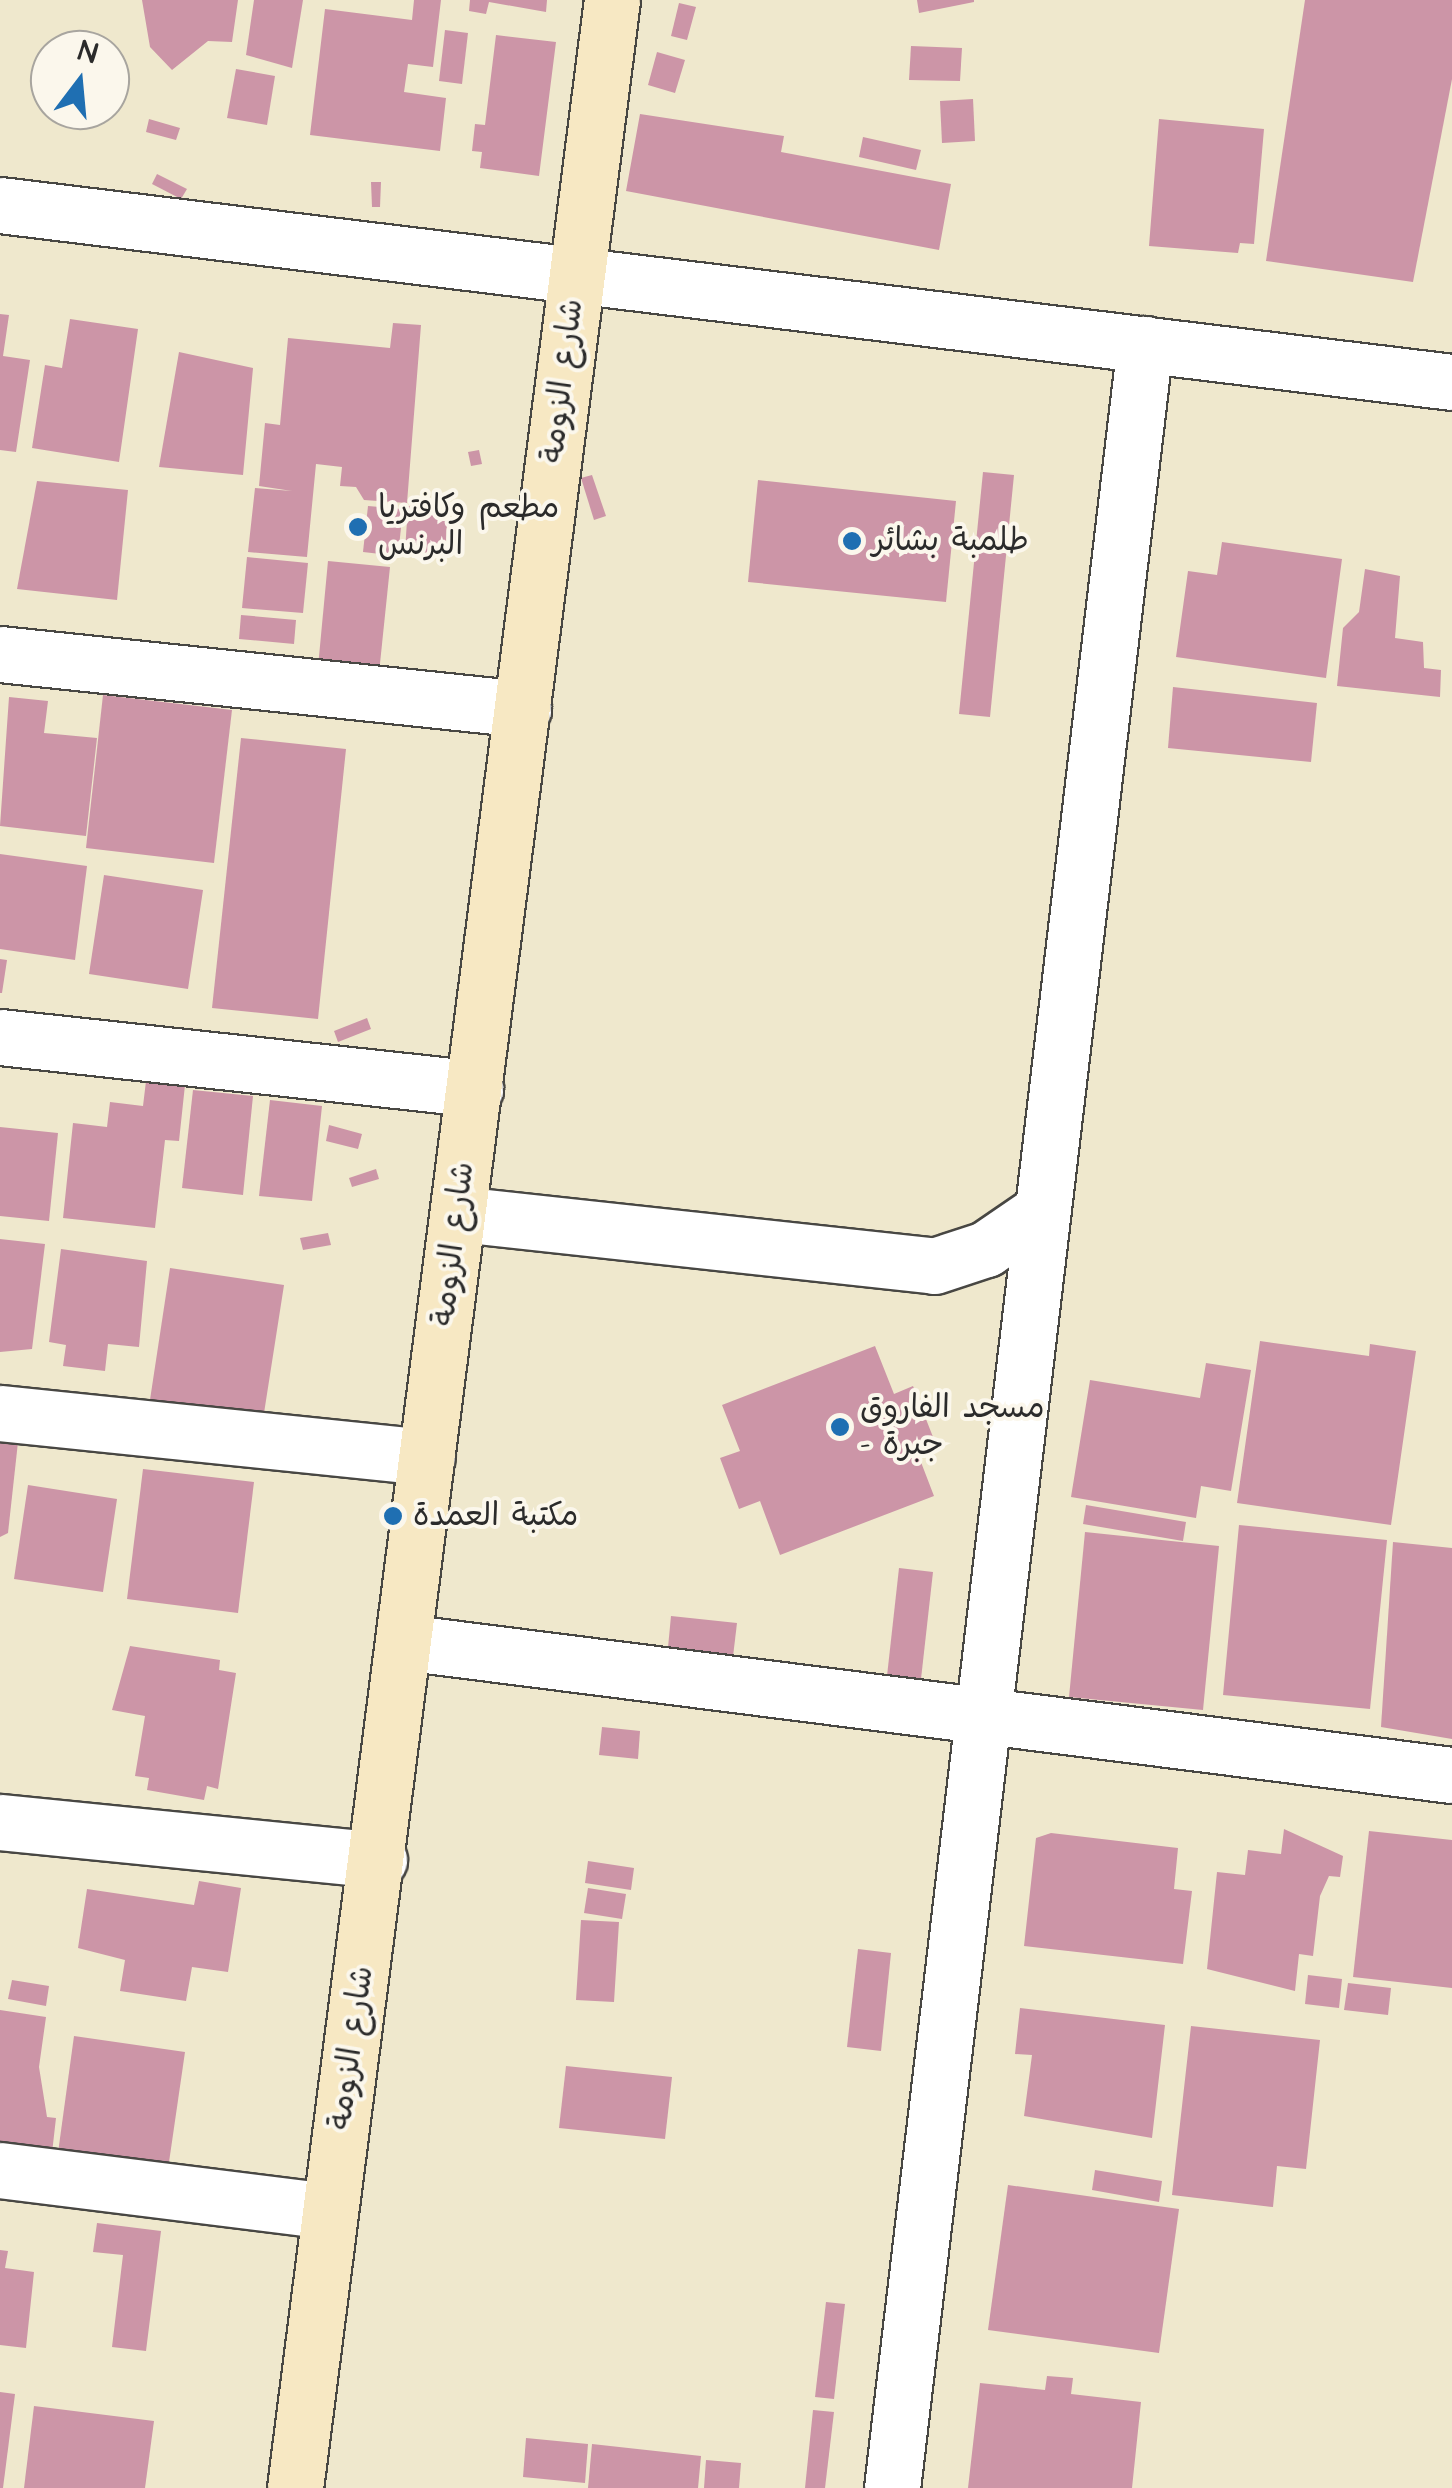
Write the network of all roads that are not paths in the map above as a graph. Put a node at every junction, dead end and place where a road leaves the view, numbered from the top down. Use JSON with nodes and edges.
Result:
{"nodes":[{"id":1,"x":612,"y":0,"type":"edge"},
{"id":2,"x":0,"y":204,"type":"edge"},
{"id":3,"x":576,"y":275,"type":"junction"},
{"id":4,"x":1145,"y":344,"type":"junction"},
{"id":5,"x":1452,"y":382,"type":"edge"},
{"id":6,"x":0,"y":654,"type":"edge"},
{"id":7,"x":523,"y":709,"type":"junction"},
{"id":8,"x":0,"y":1037,"type":"edge"},
{"id":9,"x":475,"y":1089,"type":"junction"},
{"id":10,"x":458,"y":1214,"type":"junction"},
{"id":11,"x":1037,"y":1214,"type":"junction"},
{"id":12,"x":0,"y":1413,"type":"edge"},
{"id":13,"x":427,"y":1457,"type":"junction"},
{"id":14,"x":403,"y":1642,"type":"junction"},
{"id":15,"x":981,"y":1720,"type":"junction"},
{"id":16,"x":1452,"y":1775,"type":"edge"},
{"id":17,"x":0,"y":1822,"type":"edge"},
{"id":18,"x":379,"y":1860,"type":"junction"},
{"id":19,"x":0,"y":2170,"type":"edge"},
{"id":20,"x":329,"y":2211,"type":"junction"},
{"id":21,"x":295,"y":2488,"type":"edge"},
{"id":22,"x":892,"y":2488,"type":"edge"}],
"edges":[{"from":1,"to":3,"type":"street","name":"شارع الزومة"},
{"from":2,"to":3,"type":"street"},
{"from":3,"to":4,"type":"street"},
{"from":3,"to":7,"type":"street","name":"شارع الزومة"},
{"from":4,"to":5,"type":"street"},
{"from":4,"to":11,"type":"street"},
{"from":6,"to":7,"type":"street"},
{"from":7,"to":9,"type":"street","name":"شارع الزومة"},
{"from":8,"to":9,"type":"street"},
{"from":9,"to":10,"type":"street","name":"شارع الزومة"},
{"from":10,"to":11,"type":"street"},
{"from":10,"to":13,"type":"street","name":"شارع الزومة"},
{"from":11,"to":15,"type":"street"},
{"from":12,"to":13,"type":"street"},
{"from":13,"to":14,"type":"street","name":"شارع الزومة"},
{"from":14,"to":15,"type":"street"},
{"from":14,"to":18,"type":"street","name":"شارع الزومة"},
{"from":15,"to":16,"type":"street"},
{"from":15,"to":22,"type":"street"},
{"from":17,"to":18,"type":"street"},
{"from":18,"to":20,"type":"street","name":"شارع الزومة"},
{"from":19,"to":20,"type":"street"},
{"from":20,"to":21,"type":"street","name":"شارع الزومة"}]}
